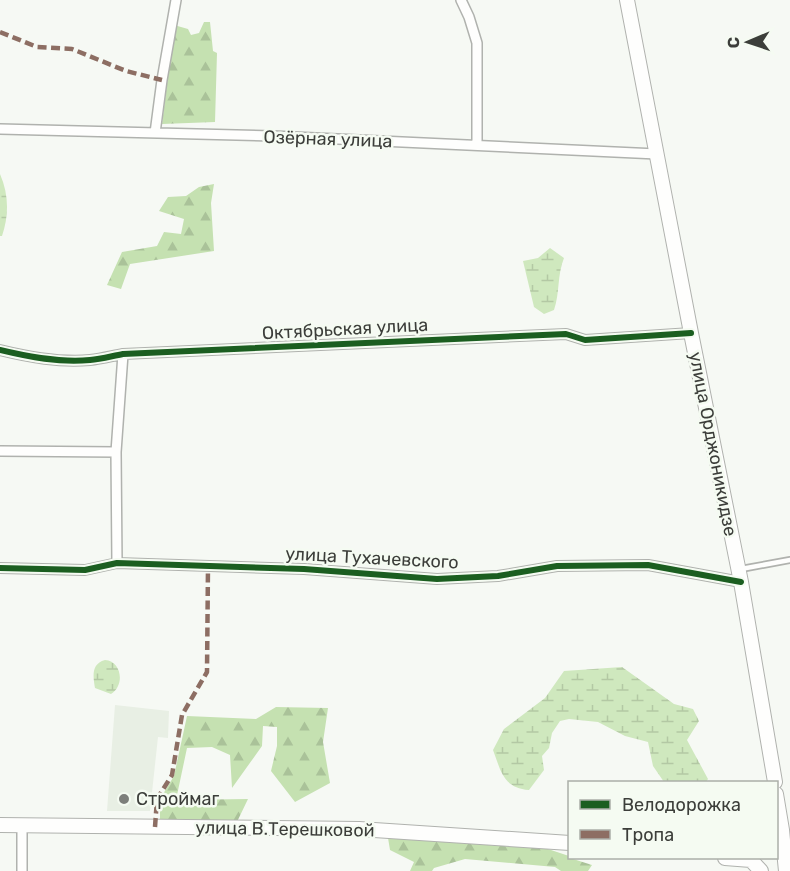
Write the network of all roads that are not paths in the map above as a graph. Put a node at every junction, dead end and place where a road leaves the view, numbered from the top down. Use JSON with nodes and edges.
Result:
{"nodes":[{"id":1,"x":174,"y":0,"type":"edge"},
{"id":2,"x":461,"y":0,"type":"edge"},
{"id":3,"x":627,"y":0,"type":"edge"},
{"id":4,"x":0,"y":129,"type":"edge"},
{"id":5,"x":154,"y":134,"type":"junction"},
{"id":6,"x":477,"y":145,"type":"junction"},
{"id":7,"x":657,"y":154,"type":"junction"},
{"id":8,"x":691,"y":333,"type":"junction"},
{"id":9,"x":0,"y":350,"type":"edge"},
{"id":10,"x":123,"y":354,"type":"junction"},
{"id":11,"x":0,"y":451,"type":"edge"},
{"id":12,"x":116,"y":452,"type":"junction"},
{"id":13,"x":790,"y":560,"type":"edge"},
{"id":14,"x":117,"y":562,"type":"junction"},
{"id":15,"x":0,"y":568,"type":"edge"},
{"id":16,"x":740,"y":576,"type":"junction"},
{"id":17,"x":775,"y":781,"type":"edge"},
{"id":18,"x":778,"y":807,"type":"edge"},
{"id":19,"x":0,"y":825,"type":"edge"},
{"id":20,"x":22,"y":825,"type":"junction"},
{"id":21,"x":780,"y":833,"type":"edge"},
{"id":22,"x":568,"y":843,"type":"edge"},
{"id":23,"x":752,"y":859,"type":"edge"},
{"id":24,"x":22,"y":871,"type":"edge"},
{"id":25,"x":761,"y":871,"type":"edge"},
{"id":26,"x":786,"y":871,"type":"edge"}],
"edges":[{"from":1,"to":5,"type":"street"},
{"from":2,"to":6,"type":"street"},
{"from":3,"to":7,"type":"main road","name":"улица Орджоникидзе"},
{"from":4,"to":5,"type":"street","name":"Озёрная улица"},
{"from":5,"to":6,"type":"street","name":"Озёрная улица"},
{"from":6,"to":7,"type":"street","name":"Озёрная улица"},
{"from":7,"to":8,"type":"main road","name":"улица Орджоникидзе"},
{"from":8,"to":10,"type":"street","name":"Октябрьская улица"},
{"from":8,"to":16,"type":"main road","name":"улица Орджоникидзе"},
{"from":9,"to":10,"type":"street","name":"Октябрьская улица"},
{"from":10,"to":12,"type":"street"},
{"from":11,"to":12,"type":"street"},
{"from":12,"to":14,"type":"street"},
{"from":13,"to":16,"type":"lane"},
{"from":14,"to":15,"type":"street","name":"улица Тухачевского"},
{"from":14,"to":16,"type":"street","name":"улица Тухачевского"},
{"from":16,"to":17,"type":"main road","name":"улица Орджоникидзе"},
{"from":18,"to":21,"type":"main road"},
{"from":19,"to":20,"type":"main road","name":"улица В.Терешковой"},
{"from":20,"to":22,"type":"main road","name":"улица В.Терешковой"},
{"from":20,"to":24,"type":"street"},
{"from":21,"to":26,"type":"main road"},
{"from":23,"to":25,"type":"main road"}]}
